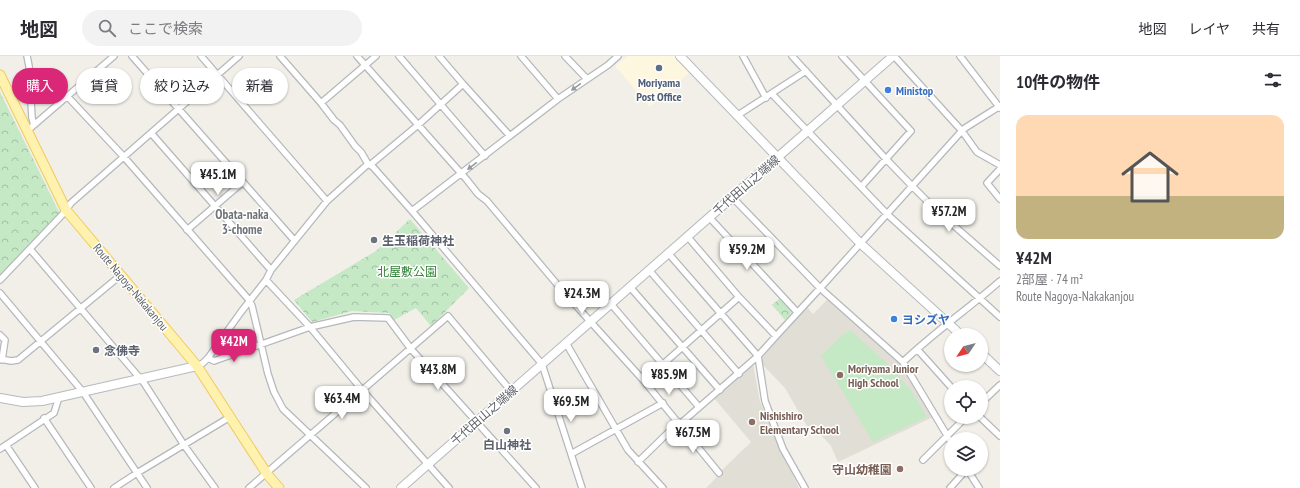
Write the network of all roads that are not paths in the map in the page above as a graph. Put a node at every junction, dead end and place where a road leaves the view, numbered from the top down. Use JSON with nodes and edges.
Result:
{"nodes":[{"id":1,"x":27,"y":56,"type":"edge"},
{"id":2,"x":114,"y":56,"type":"edge"},
{"id":3,"x":132,"y":56,"type":"edge"},
{"id":4,"x":201,"y":56,"type":"edge"},
{"id":5,"x":239,"y":56,"type":"edge"},
{"id":6,"x":280,"y":56,"type":"edge"},
{"id":7,"x":357,"y":56,"type":"edge"},
{"id":8,"x":376,"y":56,"type":"edge"},
{"id":9,"x":400,"y":56,"type":"edge"},
{"id":10,"x":439,"y":56,"type":"edge"},
{"id":11,"x":521,"y":56,"type":"edge"},
{"id":12,"x":565,"y":56,"type":"edge"},
{"id":13,"x":618,"y":56,"type":"edge"},
{"id":14,"x":680,"y":56,"type":"edge"},
{"id":15,"x":743,"y":56,"type":"edge"},
{"id":16,"x":792,"y":56,"type":"edge"},
{"id":17,"x":842,"y":56,"type":"edge"},
{"id":18,"x":893,"y":56,"type":"edge"},
{"id":19,"x":960,"y":56,"type":"edge"},
{"id":20,"x":365,"y":65,"type":"junction"},
{"id":21,"x":211,"y":68,"type":"edge"},
{"id":22,"x":224,"y":69,"type":"edge"},
{"id":23,"x":806,"y":70,"type":"junction"},
{"id":24,"x":0,"y":76,"type":"edge"},
{"id":25,"x":587,"y":79,"type":"junction"},
{"id":26,"x":865,"y":80,"type":"junction"},
{"id":27,"x":224,"y":83,"type":"edge"},
{"id":28,"x":463,"y":84,"type":"junction"},
{"id":29,"x":772,"y":94,"type":"junction"},
{"id":30,"x":68,"y":95,"type":"edge"},
{"id":31,"x":68,"y":97,"type":"edge"},
{"id":32,"x":766,"y":98,"type":"junction"},
{"id":33,"x":558,"y":100,"type":"junction"},
{"id":34,"x":321,"y":103,"type":"junction"},
{"id":35,"x":58,"y":104,"type":"edge"},
{"id":36,"x":185,"y":104,"type":"edge"},
{"id":37,"x":440,"y":104,"type":"junction"},
{"id":38,"x":837,"y":104,"type":"junction"},
{"id":39,"x":1000,"y":107,"type":"edge"},
{"id":40,"x":179,"y":109,"type":"junction"},
{"id":41,"x":738,"y":115,"type":"junction"},
{"id":42,"x":418,"y":125,"type":"junction"},
{"id":43,"x":31,"y":128,"type":"junction"},
{"id":44,"x":807,"y":131,"type":"junction"},
{"id":45,"x":962,"y":131,"type":"junction"},
{"id":46,"x":151,"y":133,"type":"junction"},
{"id":47,"x":510,"y":136,"type":"junction"},
{"id":48,"x":485,"y":156,"type":"junction"},
{"id":49,"x":124,"y":157,"type":"junction"},
{"id":50,"x":777,"y":157,"type":"junction"},
{"id":51,"x":886,"y":159,"type":"junction"},
{"id":52,"x":369,"y":165,"type":"junction"},
{"id":53,"x":1000,"y":165,"type":"edge"},
{"id":54,"x":1000,"y":169,"type":"edge"},
{"id":55,"x":461,"y":174,"type":"junction"},
{"id":56,"x":243,"y":182,"type":"junction"},
{"id":57,"x":912,"y":186,"type":"junction"},
{"id":58,"x":861,"y":187,"type":"junction"},
{"id":59,"x":732,"y":197,"type":"junction"},
{"id":60,"x":1000,"y":199,"type":"edge"},
{"id":61,"x":327,"y":201,"type":"junction"},
{"id":62,"x":215,"y":206,"type":"junction"},
{"id":63,"x":66,"y":210,"type":"junction"},
{"id":64,"x":412,"y":211,"type":"junction"},
{"id":65,"x":887,"y":214,"type":"junction"},
{"id":66,"x":709,"y":217,"type":"junction"},
{"id":67,"x":187,"y":230,"type":"junction"},
{"id":68,"x":687,"y":236,"type":"junction"},
{"id":69,"x":294,"y":240,"type":"junction"},
{"id":70,"x":860,"y":243,"type":"junction"},
{"id":71,"x":30,"y":249,"type":"junction"},
{"id":72,"x":668,"y":253,"type":"junction"},
{"id":73,"x":1000,"y":266,"type":"edge"},
{"id":74,"x":271,"y":270,"type":"junction"},
{"id":75,"x":649,"y":270,"type":"junction"},
{"id":76,"x":121,"y":275,"type":"junction"},
{"id":77,"x":0,"y":280,"type":"edge"},
{"id":78,"x":266,"y":280,"type":"junction"},
{"id":79,"x":1000,"y":282,"type":"edge"},
{"id":80,"x":630,"y":287,"type":"junction"},
{"id":81,"x":820,"y":288,"type":"junction"},
{"id":82,"x":0,"y":293,"type":"edge"},
{"id":83,"x":739,"y":296,"type":"junction"},
{"id":84,"x":980,"y":299,"type":"junction"},
{"id":85,"x":250,"y":301,"type":"junction"},
{"id":86,"x":611,"y":304,"type":"junction"},
{"id":87,"x":80,"y":309,"type":"junction"},
{"id":88,"x":797,"y":312,"type":"junction"},
{"id":89,"x":721,"y":314,"type":"junction"},
{"id":90,"x":1000,"y":317,"type":"edge"},
{"id":91,"x":591,"y":321,"type":"junction"},
{"id":92,"x":949,"y":324,"type":"junction"},
{"id":93,"x":310,"y":327,"type":"junction"},
{"id":94,"x":953,"y":328,"type":"edge"},
{"id":95,"x":702,"y":330,"type":"junction"},
{"id":96,"x":0,"y":335,"type":"edge"},
{"id":97,"x":776,"y":336,"type":"junction"},
{"id":98,"x":40,"y":341,"type":"junction"},
{"id":99,"x":566,"y":343,"type":"junction"},
{"id":100,"x":261,"y":344,"type":"junction"},
{"id":101,"x":682,"y":348,"type":"junction"},
{"id":102,"x":412,"y":349,"type":"junction"},
{"id":103,"x":917,"y":349,"type":"junction"},
{"id":104,"x":758,"y":356,"type":"junction"},
{"id":105,"x":208,"y":358,"type":"junction"},
{"id":106,"x":1,"y":359,"type":"edge"},
{"id":107,"x":988,"y":360,"type":"edge"},
{"id":108,"x":903,"y":362,"type":"junction"},
{"id":109,"x":542,"y":364,"type":"junction"},
{"id":110,"x":663,"y":365,"type":"junction"},
{"id":111,"x":197,"y":366,"type":"junction"},
{"id":112,"x":1000,"y":371,"type":"edge"},
{"id":113,"x":739,"y":374,"type":"junction"},
{"id":114,"x":140,"y":379,"type":"junction"},
{"id":115,"x":946,"y":380,"type":"edge"},
{"id":116,"x":644,"y":381,"type":"junction"},
{"id":117,"x":1000,"y":385,"type":"edge"},
{"id":118,"x":720,"y":390,"type":"junction"},
{"id":119,"x":363,"y":391,"type":"junction"},
{"id":120,"x":511,"y":391,"type":"junction"},
{"id":121,"x":83,"y":392,"type":"junction"},
{"id":122,"x":988,"y":396,"type":"edge"},
{"id":123,"x":0,"y":398,"type":"edge"},
{"id":124,"x":60,"y":398,"type":"junction"},
{"id":125,"x":662,"y":403,"type":"junction"},
{"id":126,"x":699,"y":407,"type":"junction"},
{"id":127,"x":230,"y":417,"type":"junction"},
{"id":128,"x":44,"y":418,"type":"junction"},
{"id":129,"x":477,"y":421,"type":"junction"},
{"id":130,"x":679,"y":423,"type":"junction"},
{"id":131,"x":959,"y":424,"type":"edge"},
{"id":132,"x":987,"y":424,"type":"edge"},
{"id":133,"x":616,"y":429,"type":"junction"},
{"id":134,"x":945,"y":432,"type":"edge"},
{"id":135,"x":951,"y":432,"type":"edge"},
{"id":136,"x":310,"y":436,"type":"junction"},
{"id":137,"x":1000,"y":436,"type":"edge"},
{"id":138,"x":944,"y":439,"type":"edge"},
{"id":139,"x":6,"y":445,"type":"junction"},
{"id":140,"x":184,"y":445,"type":"junction"},
{"id":141,"x":0,"y":449,"type":"edge"},
{"id":142,"x":571,"y":454,"type":"junction"},
{"id":143,"x":923,"y":460,"type":"dead end"},
{"id":144,"x":638,"y":462,"type":"junction"},
{"id":145,"x":428,"y":464,"type":"junction"},
{"id":146,"x":137,"y":473,"type":"junction"},
{"id":147,"x":719,"y":473,"type":"dead end"},
{"id":148,"x":267,"y":474,"type":"junction"},
{"id":149,"x":961,"y":476,"type":"edge"},
{"id":150,"x":971,"y":476,"type":"edge"},
{"id":151,"x":33,"y":487,"type":"edge"},
{"id":152,"x":91,"y":488,"type":"edge"},
{"id":153,"x":114,"y":488,"type":"edge"},
{"id":154,"x":146,"y":488,"type":"edge"},
{"id":155,"x":215,"y":488,"type":"edge"},
{"id":156,"x":250,"y":488,"type":"edge"},
{"id":157,"x":279,"y":488,"type":"edge"},
{"id":158,"x":366,"y":488,"type":"edge"},
{"id":159,"x":401,"y":488,"type":"edge"},
{"id":160,"x":449,"y":488,"type":"edge"},
{"id":161,"x":536,"y":488,"type":"edge"},
{"id":162,"x":582,"y":488,"type":"edge"},
{"id":163,"x":663,"y":488,"type":"edge"},
{"id":164,"x":805,"y":488,"type":"edge"},
{"id":165,"x":950,"y":488,"type":"edge"},
{"id":166,"x":979,"y":488,"type":"edge"}],
"edges":[{"from":1,"to":43,"type":"street"},
{"from":2,"to":30,"type":"street"},
{"from":3,"to":40,"type":"street"},
{"from":4,"to":21,"type":"street"},
{"from":5,"to":22,"type":"street"},
{"from":6,"to":34,"type":"street"},
{"from":7,"to":20,"type":"street"},
{"from":8,"to":20,"type":"street"},
{"from":9,"to":37,"type":"street"},
{"from":10,"to":28,"type":"street"},
{"from":11,"to":33,"type":"street"},
{"from":12,"to":25,"type":"street"},
{"from":13,"to":25,"type":"street"},
{"from":14,"to":41,"type":"street"},
{"from":15,"to":32,"type":"street"},
{"from":16,"to":23,"type":"street"},
{"from":17,"to":26,"type":"street"},
{"from":18,"to":26,"type":"street","name":"千代田山之端線"},
{"from":18,"to":45,"type":"street"},
{"from":19,"to":39,"type":"street"},
{"from":20,"to":34,"type":"street"},
{"from":20,"to":42,"type":"street"},
{"from":23,"to":29,"type":"street"},
{"from":23,"to":38,"type":"street"},
{"from":24,"to":43,"type":"main road","name":"Route Nagoya-Nakakanjou"},
{"from":25,"to":33,"type":"street","one_way":true},
{"from":26,"to":38,"type":"street","name":"千代田山之端線"},
{"from":26,"to":51,"type":"street"},
{"from":27,"to":61,"type":"street"},
{"from":28,"to":37,"type":"street"},
{"from":28,"to":47,"type":"street"},
{"from":29,"to":32,"type":"street"},
{"from":29,"to":44,"type":"street"},
{"from":31,"to":49,"type":"street"},
{"from":32,"to":41,"type":"street"},
{"from":33,"to":47,"type":"street"},
{"from":34,"to":52,"type":"street"},
{"from":35,"to":43,"type":"street"},
{"from":36,"to":40,"type":"street"},
{"from":37,"to":42,"type":"street"},
{"from":37,"to":48,"type":"street"},
{"from":38,"to":44,"type":"street","name":"千代田山之端線"},
{"from":38,"to":51,"type":"street"},
{"from":39,"to":45,"type":"street"},
{"from":40,"to":46,"type":"street"},
{"from":40,"to":56,"type":"street"},
{"from":41,"to":50,"type":"street"},
{"from":42,"to":52,"type":"street"},
{"from":42,"to":55,"type":"street"},
{"from":43,"to":63,"type":"main road","name":"Route Nagoya-Nakakanjou"},
{"from":44,"to":50,"type":"street","name":"千代田山之端線"},
{"from":44,"to":58,"type":"street"},
{"from":45,"to":53,"type":"street"},
{"from":45,"to":57,"type":"street"},
{"from":46,"to":49,"type":"street"},
{"from":46,"to":62,"type":"street"},
{"from":47,"to":48,"type":"street"},
{"from":48,"to":55,"type":"street","one_way":true},
{"from":49,"to":63,"type":"street"},
{"from":49,"to":67,"type":"street"},
{"from":50,"to":59,"type":"street","name":"千代田山之端線"},
{"from":50,"to":70,"type":"street"},
{"from":51,"to":57,"type":"street"},
{"from":51,"to":58,"type":"street"},
{"from":52,"to":61,"type":"street"},
{"from":52,"to":64,"type":"street"},
{"from":54,"to":60,"type":"street"},
{"from":55,"to":64,"type":"street"},
{"from":55,"to":91,"type":"street"},
{"from":56,"to":62,"type":"street"},
{"from":56,"to":69,"type":"street"},
{"from":57,"to":65,"type":"street"},
{"from":57,"to":73,"type":"street"},
{"from":58,"to":65,"type":"street"},
{"from":59,"to":66,"type":"street","name":"千代田山之端線"},
{"from":59,"to":81,"type":"street"},
{"from":61,"to":69,"type":"street"},
{"from":62,"to":67,"type":"street"},
{"from":62,"to":74,"type":"street"},
{"from":63,"to":71,"type":"street"},
{"from":63,"to":76,"type":"main road","name":"Route Nagoya-Nakakanjou"},
{"from":64,"to":109,"type":"street"},
{"from":65,"to":70,"type":"street"},
{"from":65,"to":84,"type":"street"},
{"from":66,"to":68,"type":"street","name":"千代田山之端線"},
{"from":66,"to":88,"type":"street"},
{"from":67,"to":85,"type":"street"},
{"from":68,"to":72,"type":"street","name":"千代田山之端線"},
{"from":68,"to":83,"type":"street"},
{"from":69,"to":74,"type":"street"},
{"from":70,"to":81,"type":"street"},
{"from":70,"to":92,"type":"street"},
{"from":71,"to":77,"type":"street"},
{"from":71,"to":87,"type":"street"},
{"from":72,"to":75,"type":"street","name":"千代田山之端線"},
{"from":72,"to":89,"type":"street"},
{"from":74,"to":78,"type":"street"},
{"from":75,"to":80,"type":"street","name":"千代田山之端線"},
{"from":75,"to":95,"type":"street"},
{"from":76,"to":87,"type":"street"},
{"from":76,"to":111,"type":"main road","name":"Route Nagoya-Nakakanjou"},
{"from":78,"to":85,"type":"street"},
{"from":78,"to":93,"type":"street"},
{"from":79,"to":84,"type":"street"},
{"from":80,"to":86,"type":"street","name":"千代田山之端線"},
{"from":80,"to":101,"type":"street"},
{"from":81,"to":88,"type":"street"},
{"from":81,"to":108,"type":"street"},
{"from":82,"to":98,"type":"street"},
{"from":83,"to":89,"type":"street"},
{"from":83,"to":97,"type":"street"},
{"from":84,"to":90,"type":"street"},
{"from":84,"to":92,"type":"street"},
{"from":85,"to":100,"type":"street"},
{"from":85,"to":105,"type":"street"},
{"from":86,"to":91,"type":"street","name":"千代田山之端線"},
{"from":86,"to":110,"type":"street"},
{"from":87,"to":98,"type":"street"},
{"from":87,"to":114,"type":"street"},
{"from":88,"to":97,"type":"street"},
{"from":89,"to":95,"type":"street"},
{"from":89,"to":104,"type":"street"},
{"from":91,"to":99,"type":"street","name":"千代田山之端線"},
{"from":91,"to":116,"type":"street"},
{"from":92,"to":94,"type":"street"},
{"from":92,"to":103,"type":"street"},
{"from":93,"to":100,"type":"street"},
{"from":93,"to":102,"type":"street"},
{"from":93,"to":119,"type":"street"},
{"from":95,"to":101,"type":"street"},
{"from":95,"to":113,"type":"street"},
{"from":96,"to":106,"type":"street"},
{"from":97,"to":104,"type":"street"},
{"from":98,"to":106,"type":"street"},
{"from":98,"to":121,"type":"street"},
{"from":99,"to":109,"type":"street","name":"千代田山之端線"},
{"from":99,"to":133,"type":"street"},
{"from":100,"to":105,"type":"street"},
{"from":100,"to":136,"type":"street"},
{"from":101,"to":110,"type":"street"},
{"from":101,"to":118,"type":"street"},
{"from":102,"to":119,"type":"street"},
{"from":102,"to":120,"type":"street"},
{"from":102,"to":129,"type":"street"},
{"from":103,"to":108,"type":"street"},
{"from":103,"to":115,"type":"street"},
{"from":104,"to":113,"type":"street"},
{"from":104,"to":164,"type":"street"},
{"from":105,"to":111,"type":"street"},
{"from":107,"to":112,"type":"street"},
{"from":108,"to":134,"type":"street"},
{"from":109,"to":120,"type":"street","name":"千代田山之端線"},
{"from":109,"to":142,"type":"street"},
{"from":110,"to":116,"type":"street"},
{"from":110,"to":126,"type":"street"},
{"from":111,"to":114,"type":"street"},
{"from":111,"to":127,"type":"main road","name":"Route Nagoya-Nakakanjou"},
{"from":113,"to":118,"type":"street"},
{"from":114,"to":121,"type":"street"},
{"from":114,"to":140,"type":"street"},
{"from":116,"to":125,"type":"street"},
{"from":117,"to":122,"type":"street"},
{"from":118,"to":126,"type":"street"},
{"from":119,"to":136,"type":"street"},
{"from":119,"to":145,"type":"street"},
{"from":120,"to":129,"type":"street","name":"千代田山之端線"},
{"from":121,"to":124,"type":"street"},
{"from":121,"to":146,"type":"street"},
{"from":123,"to":124,"type":"street"},
{"from":124,"to":128,"type":"street"},
{"from":125,"to":130,"type":"street"},
{"from":125,"to":133,"type":"street"},
{"from":126,"to":130,"type":"street"},
{"from":127,"to":140,"type":"street"},
{"from":127,"to":148,"type":"main road","name":"Route Nagoya-Nakakanjou"},
{"from":128,"to":139,"type":"street"},
{"from":128,"to":152,"type":"street"},
{"from":129,"to":145,"type":"street","name":"千代田山之端線"},
{"from":129,"to":161,"type":"street"},
{"from":130,"to":144,"type":"street"},
{"from":130,"to":147,"type":"street"},
{"from":131,"to":135,"type":"street"},
{"from":132,"to":137,"type":"street"},
{"from":133,"to":142,"type":"street"},
{"from":133,"to":144,"type":"street"},
{"from":136,"to":148,"type":"street"},
{"from":136,"to":158,"type":"street"},
{"from":138,"to":143,"type":"street"},
{"from":139,"to":141,"type":"street"},
{"from":139,"to":151,"type":"street"},
{"from":140,"to":146,"type":"street"},
{"from":140,"to":155,"type":"street"},
{"from":142,"to":162,"type":"street"},
{"from":144,"to":163,"type":"street"},
{"from":145,"to":159,"type":"street","name":"千代田山之端線"},
{"from":145,"to":160,"type":"street"},
{"from":146,"to":153,"type":"street"},
{"from":146,"to":154,"type":"street"},
{"from":148,"to":156,"type":"street"},
{"from":148,"to":157,"type":"main road","name":"Route Nagoya-Nakakanjou"},
{"from":149,"to":165,"type":"street"},
{"from":150,"to":166,"type":"street"}]}
